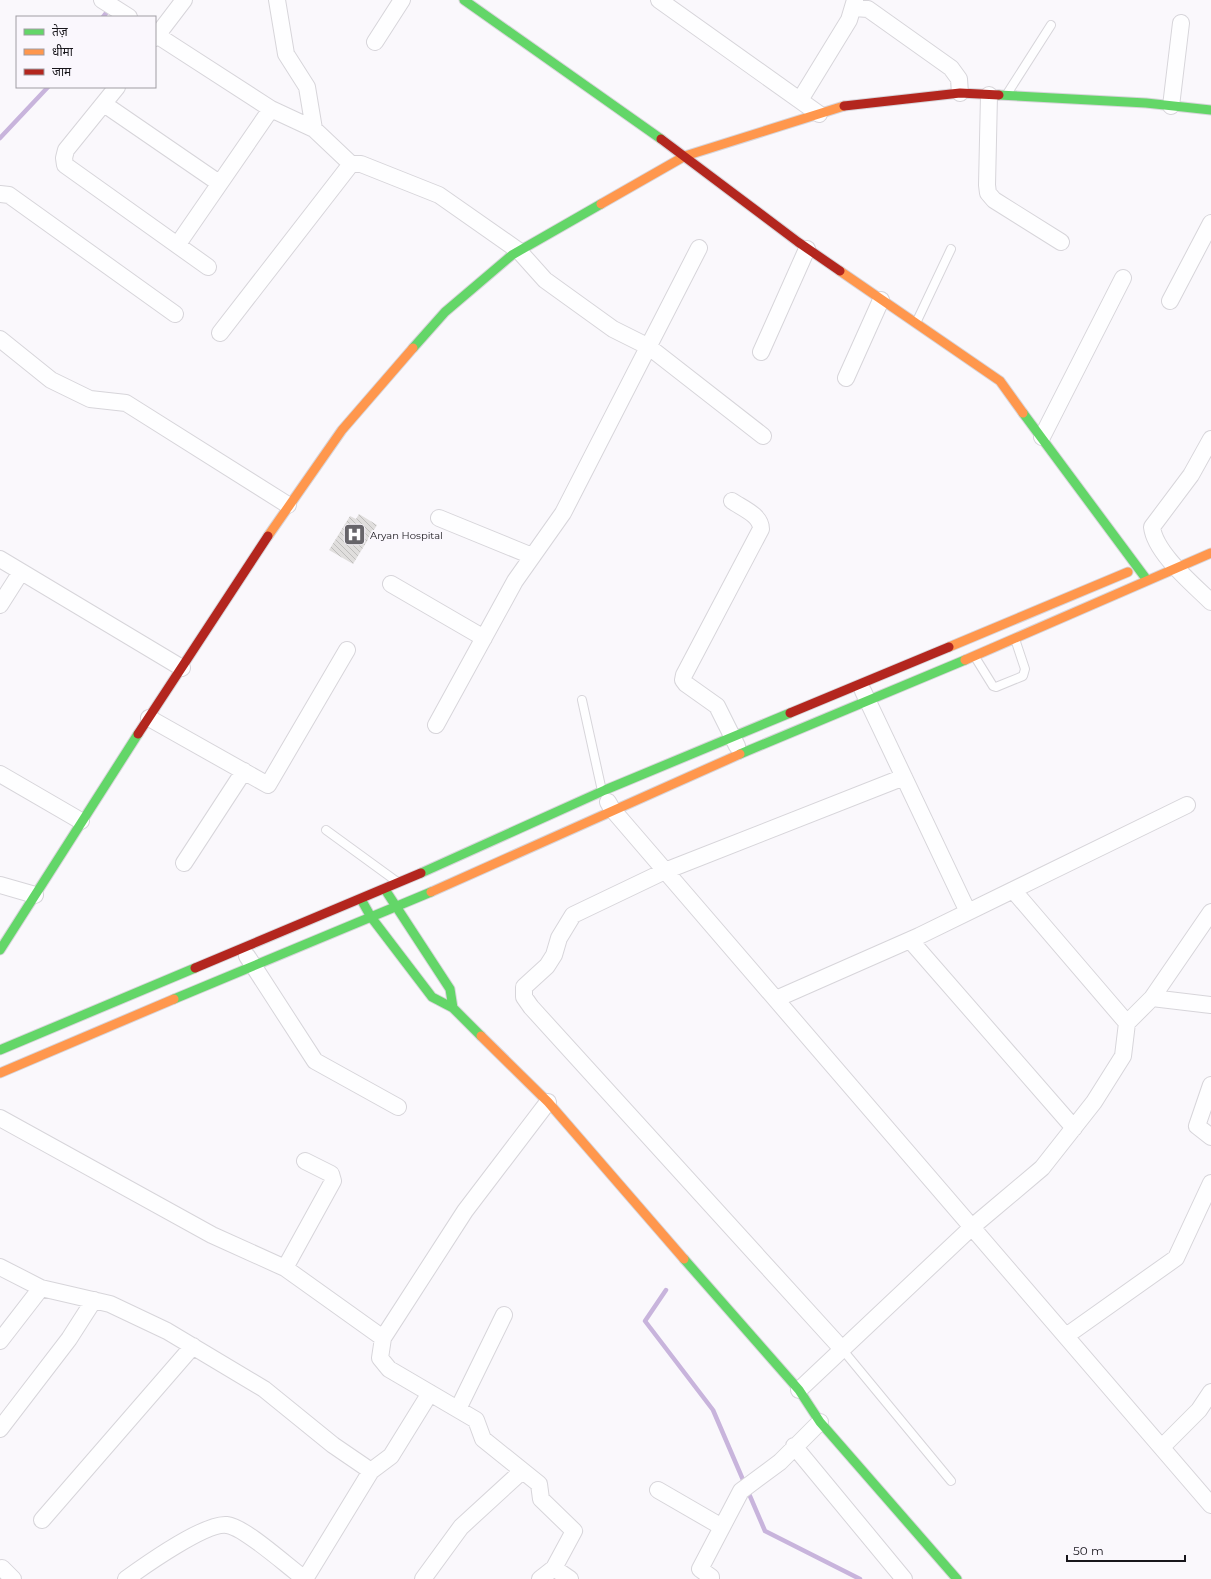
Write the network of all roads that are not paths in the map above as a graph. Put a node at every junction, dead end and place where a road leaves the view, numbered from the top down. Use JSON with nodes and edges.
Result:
{"nodes":[{"id":1,"x":102,"y":0,"type":"edge"},
{"id":2,"x":184,"y":0,"type":"edge"},
{"id":3,"x":277,"y":0,"type":"edge"},
{"id":4,"x":402,"y":0,"type":"edge"},
{"id":5,"x":464,"y":0,"type":"edge"},
{"id":6,"x":659,"y":0,"type":"edge"},
{"id":7,"x":854,"y":4,"type":"edge"},
{"id":8,"x":127,"y":16,"type":"edge"},
{"id":9,"x":1181,"y":23,"type":"dead end"},
{"id":10,"x":1051,"y":26,"type":"dead end"},
{"id":11,"x":156,"y":36,"type":"edge"},
{"id":12,"x":375,"y":42,"type":"dead end"},
{"id":13,"x":116,"y":88,"type":"edge"},
{"id":14,"x":960,"y":93,"type":"junction"},
{"id":15,"x":989,"y":95,"type":"junction"},
{"id":16,"x":1006,"y":96,"type":"junction"},
{"id":17,"x":800,"y":100,"type":"junction"},
{"id":18,"x":104,"y":104,"type":"junction"},
{"id":19,"x":1171,"y":106,"type":"junction"},
{"id":20,"x":271,"y":108,"type":"junction"},
{"id":21,"x":1211,"y":110,"type":"edge"},
{"id":22,"x":819,"y":114,"type":"junction"},
{"id":23,"x":314,"y":128,"type":"junction"},
{"id":24,"x":685,"y":156,"type":"junction"},
{"id":25,"x":351,"y":164,"type":"junction"},
{"id":26,"x":219,"y":184,"type":"junction"},
{"id":27,"x":0,"y":194,"type":"edge"},
{"id":28,"x":1211,"y":224,"type":"edge"},
{"id":29,"x":1061,"y":242,"type":"dead end"},
{"id":30,"x":178,"y":244,"type":"junction"},
{"id":31,"x":699,"y":248,"type":"dead end"},
{"id":32,"x":807,"y":249,"type":"junction"},
{"id":33,"x":951,"y":250,"type":"dead end"},
{"id":34,"x":519,"y":251,"type":"junction"},
{"id":35,"x":208,"y":267,"type":"dead end"},
{"id":36,"x":1123,"y":278,"type":"dead end"},
{"id":37,"x":881,"y":300,"type":"junction"},
{"id":38,"x":1170,"y":301,"type":"dead end"},
{"id":39,"x":175,"y":314,"type":"dead end"},
{"id":40,"x":916,"y":323,"type":"junction"},
{"id":41,"x":220,"y":333,"type":"dead end"},
{"id":42,"x":0,"y":339,"type":"edge"},
{"id":43,"x":649,"y":347,"type":"junction"},
{"id":44,"x":761,"y":352,"type":"dead end"},
{"id":45,"x":846,"y":378,"type":"dead end"},
{"id":46,"x":763,"y":436,"type":"dead end"},
{"id":47,"x":1042,"y":437,"type":"junction"},
{"id":48,"x":1211,"y":440,"type":"edge"},
{"id":49,"x":732,"y":500,"type":"dead end"},
{"id":50,"x":288,"y":505,"type":"junction"},
{"id":51,"x":439,"y":518,"type":"dead end"},
{"id":52,"x":1211,"y":553,"type":"edge"},
{"id":53,"x":532,"y":556,"type":"junction"},
{"id":54,"x":0,"y":559,"type":"edge"},
{"id":55,"x":1170,"y":559,"type":"junction"},
{"id":56,"x":1142,"y":566,"type":"junction"},
{"id":57,"x":21,"y":572,"type":"junction"},
{"id":58,"x":1147,"y":580,"type":"junction"},
{"id":59,"x":391,"y":584,"type":"dead end"},
{"id":60,"x":1211,"y":602,"type":"edge"},
{"id":61,"x":0,"y":606,"type":"edge"},
{"id":62,"x":1007,"y":622,"type":"junction"},
{"id":63,"x":484,"y":638,"type":"junction"},
{"id":64,"x":1014,"y":638,"type":"junction"},
{"id":65,"x":966,"y":639,"type":"junction"},
{"id":66,"x":347,"y":650,"type":"dead end"},
{"id":67,"x":974,"y":656,"type":"junction"},
{"id":68,"x":182,"y":668,"type":"junction"},
{"id":69,"x":860,"y":685,"type":"junction"},
{"id":70,"x":582,"y":700,"type":"dead end"},
{"id":71,"x":867,"y":702,"type":"junction"},
{"id":72,"x":149,"y":718,"type":"junction"},
{"id":73,"x":436,"y":725,"type":"dead end"},
{"id":74,"x":734,"y":736,"type":"junction"},
{"id":75,"x":740,"y":754,"type":"junction"},
{"id":76,"x":244,"y":771,"type":"junction"},
{"id":77,"x":0,"y":774,"type":"edge"},
{"id":78,"x":904,"y":777,"type":"junction"},
{"id":79,"x":602,"y":792,"type":"junction"},
{"id":80,"x":1187,"y":805,"type":"dead end"},
{"id":81,"x":612,"y":810,"type":"junction"},
{"id":82,"x":81,"y":821,"type":"junction"},
{"id":83,"x":326,"y":830,"type":"dead end"},
{"id":84,"x":184,"y":863,"type":"dead end"},
{"id":85,"x":665,"y":871,"type":"junction"},
{"id":86,"x":399,"y":883,"type":"junction"},
{"id":87,"x":0,"y":885,"type":"edge"},
{"id":88,"x":385,"y":889,"type":"junction"},
{"id":89,"x":1013,"y":890,"type":"junction"},
{"id":90,"x":35,"y":895,"type":"junction"},
{"id":91,"x":361,"y":899,"type":"junction"},
{"id":92,"x":398,"y":906,"type":"junction"},
{"id":93,"x":968,"y":912,"type":"junction"},
{"id":94,"x":1211,"y":912,"type":"edge"},
{"id":95,"x":371,"y":917,"type":"junction"},
{"id":96,"x":910,"y":940,"type":"junction"},
{"id":97,"x":1,"y":945,"type":"edge"},
{"id":98,"x":242,"y":948,"type":"junction"},
{"id":99,"x":252,"y":966,"type":"junction"},
{"id":100,"x":1152,"y":998,"type":"junction"},
{"id":101,"x":776,"y":1000,"type":"junction"},
{"id":102,"x":1211,"y":1005,"type":"edge"},
{"id":103,"x":453,"y":1008,"type":"junction"},
{"id":104,"x":1127,"y":1023,"type":"junction"},
{"id":105,"x":0,"y":1050,"type":"edge"},
{"id":106,"x":0,"y":1073,"type":"edge"},
{"id":107,"x":1211,"y":1085,"type":"edge"},
{"id":108,"x":548,"y":1102,"type":"junction"},
{"id":109,"x":398,"y":1108,"type":"dead end"},
{"id":110,"x":0,"y":1118,"type":"edge"},
{"id":111,"x":1074,"y":1128,"type":"junction"},
{"id":112,"x":1211,"y":1137,"type":"edge"},
{"id":113,"x":304,"y":1161,"type":"dead end"},
{"id":114,"x":1211,"y":1184,"type":"edge"},
{"id":115,"x":972,"y":1227,"type":"junction"},
{"id":116,"x":0,"y":1267,"type":"edge"},
{"id":117,"x":285,"y":1268,"type":"junction"},
{"id":118,"x":41,"y":1288,"type":"junction"},
{"id":119,"x":94,"y":1300,"type":"junction"},
{"id":120,"x":504,"y":1315,"type":"dead end"},
{"id":121,"x":1066,"y":1336,"type":"junction"},
{"id":122,"x":383,"y":1338,"type":"junction"},
{"id":123,"x":0,"y":1341,"type":"edge"},
{"id":124,"x":193,"y":1346,"type":"junction"},
{"id":125,"x":842,"y":1349,"type":"junction"},
{"id":126,"x":799,"y":1390,"type":"junction"},
{"id":127,"x":1211,"y":1392,"type":"edge"},
{"id":128,"x":430,"y":1393,"type":"junction"},
{"id":129,"x":458,"y":1409,"type":"junction"},
{"id":130,"x":820,"y":1422,"type":"junction"},
{"id":131,"x":0,"y":1429,"type":"edge"},
{"id":132,"x":794,"y":1446,"type":"junction"},
{"id":133,"x":1162,"y":1447,"type":"junction"},
{"id":134,"x":371,"y":1471,"type":"junction"},
{"id":135,"x":522,"y":1471,"type":"junction"},
{"id":136,"x":951,"y":1481,"type":"dead end"},
{"id":137,"x":658,"y":1490,"type":"dead end"},
{"id":138,"x":1211,"y":1504,"type":"edge"},
{"id":139,"x":42,"y":1520,"type":"dead end"},
{"id":140,"x":722,"y":1527,"type":"junction"},
{"id":141,"x":554,"y":1568,"type":"junction"},
{"id":142,"x":132,"y":1577,"type":"edge"},
{"id":143,"x":712,"y":1578,"type":"edge"},
{"id":144,"x":423,"y":1579,"type":"edge"},
{"id":145,"x":540,"y":1579,"type":"edge"},
{"id":146,"x":570,"y":1579,"type":"edge"},
{"id":147,"x":904,"y":1579,"type":"edge"},
{"id":148,"x":957,"y":1579,"type":"edge"}],
"edges":[{"from":1,"to":8,"type":"street"},
{"from":2,"to":11,"type":"street"},
{"from":3,"to":23,"type":"street"},
{"from":4,"to":12,"type":"street"},
{"from":5,"to":24,"type":"main road"},
{"from":6,"to":17,"type":"street"},
{"from":7,"to":14,"type":"street"},
{"from":7,"to":17,"type":"street"},
{"from":9,"to":19,"type":"street"},
{"from":10,"to":16,"type":"lane"},
{"from":11,"to":20,"type":"street"},
{"from":13,"to":18,"type":"street"},
{"from":14,"to":15,"type":"main road"},
{"from":14,"to":22,"type":"main road"},
{"from":15,"to":16,"type":"main road"},
{"from":15,"to":29,"type":"street"},
{"from":16,"to":19,"type":"main road"},
{"from":17,"to":22,"type":"street"},
{"from":18,"to":26,"type":"street"},
{"from":18,"to":30,"type":"street"},
{"from":19,"to":21,"type":"main road"},
{"from":20,"to":23,"type":"street"},
{"from":20,"to":26,"type":"street"},
{"from":22,"to":24,"type":"main road"},
{"from":23,"to":25,"type":"street"},
{"from":24,"to":32,"type":"main road"},
{"from":24,"to":34,"type":"main road"},
{"from":25,"to":34,"type":"street"},
{"from":25,"to":41,"type":"street"},
{"from":26,"to":30,"type":"street"},
{"from":27,"to":39,"type":"street"},
{"from":28,"to":38,"type":"street"},
{"from":30,"to":35,"type":"street"},
{"from":31,"to":43,"type":"street"},
{"from":32,"to":37,"type":"main road"},
{"from":32,"to":44,"type":"street"},
{"from":33,"to":40,"type":"lane"},
{"from":34,"to":43,"type":"street"},
{"from":34,"to":50,"type":"main road"},
{"from":36,"to":47,"type":"street"},
{"from":37,"to":40,"type":"main road"},
{"from":37,"to":45,"type":"street"},
{"from":40,"to":47,"type":"main road"},
{"from":42,"to":50,"type":"street"},
{"from":43,"to":46,"type":"street"},
{"from":43,"to":53,"type":"street"},
{"from":47,"to":56,"type":"main road"},
{"from":48,"to":55,"type":"street"},
{"from":49,"to":74,"type":"street"},
{"from":50,"to":68,"type":"main road"},
{"from":51,"to":53,"type":"street"},
{"from":52,"to":55,"type":"main road"},
{"from":53,"to":63,"type":"street"},
{"from":54,"to":57,"type":"street"},
{"from":55,"to":58,"type":"main road"},
{"from":55,"to":60,"type":"street"},
{"from":56,"to":58,"type":"main road"},
{"from":56,"to":62,"type":"main road"},
{"from":57,"to":61,"type":"street"},
{"from":57,"to":68,"type":"street"},
{"from":58,"to":64,"type":"main road"},
{"from":59,"to":63,"type":"street"},
{"from":62,"to":64,"type":"lane"},
{"from":62,"to":65,"type":"main road"},
{"from":63,"to":73,"type":"street"},
{"from":64,"to":67,"type":"main road"},
{"from":64,"to":67,"type":"lane"},
{"from":65,"to":67,"type":"lane"},
{"from":65,"to":69,"type":"main road"},
{"from":66,"to":76,"type":"street"},
{"from":67,"to":71,"type":"main road"},
{"from":68,"to":72,"type":"main road"},
{"from":69,"to":71,"type":"street"},
{"from":69,"to":74,"type":"main road"},
{"from":70,"to":79,"type":"lane"},
{"from":71,"to":75,"type":"main road"},
{"from":71,"to":78,"type":"street"},
{"from":72,"to":76,"type":"street"},
{"from":72,"to":82,"type":"main road"},
{"from":74,"to":75,"type":"street"},
{"from":74,"to":79,"type":"main road"},
{"from":75,"to":81,"type":"main road"},
{"from":76,"to":84,"type":"street"},
{"from":77,"to":82,"type":"street"},
{"from":78,"to":85,"type":"street"},
{"from":78,"to":93,"type":"street"},
{"from":79,"to":81,"type":"street"},
{"from":79,"to":86,"type":"main road"},
{"from":80,"to":89,"type":"street"},
{"from":81,"to":85,"type":"street"},
{"from":81,"to":92,"type":"main road"},
{"from":82,"to":90,"type":"main road"},
{"from":83,"to":86,"type":"lane"},
{"from":85,"to":101,"type":"street"},
{"from":85,"to":125,"type":"street"},
{"from":86,"to":88,"type":"main road"},
{"from":87,"to":90,"type":"street"},
{"from":88,"to":91,"type":"main road"},
{"from":88,"to":92,"type":"main road"},
{"from":89,"to":93,"type":"street"},
{"from":89,"to":104,"type":"street"},
{"from":90,"to":97,"type":"main road"},
{"from":91,"to":95,"type":"main road"},
{"from":91,"to":98,"type":"main road"},
{"from":92,"to":95,"type":"main road"},
{"from":92,"to":103,"type":"main road"},
{"from":93,"to":96,"type":"street"},
{"from":94,"to":100,"type":"street"},
{"from":95,"to":99,"type":"main road"},
{"from":95,"to":103,"type":"main road"},
{"from":96,"to":101,"type":"street"},
{"from":96,"to":111,"type":"street"},
{"from":98,"to":99,"type":"street"},
{"from":98,"to":105,"type":"main road"},
{"from":99,"to":106,"type":"main road"},
{"from":99,"to":109,"type":"street"},
{"from":100,"to":102,"type":"street"},
{"from":100,"to":104,"type":"street"},
{"from":101,"to":115,"type":"street"},
{"from":103,"to":108,"type":"main road"},
{"from":104,"to":111,"type":"street"},
{"from":107,"to":112,"type":"street"},
{"from":108,"to":122,"type":"street"},
{"from":108,"to":126,"type":"main road"},
{"from":110,"to":117,"type":"street"},
{"from":111,"to":115,"type":"street"},
{"from":113,"to":117,"type":"street"},
{"from":114,"to":121,"type":"street"},
{"from":115,"to":121,"type":"street"},
{"from":115,"to":125,"type":"street"},
{"from":116,"to":118,"type":"street"},
{"from":117,"to":122,"type":"street"},
{"from":118,"to":119,"type":"street"},
{"from":118,"to":123,"type":"street"},
{"from":119,"to":124,"type":"street"},
{"from":119,"to":131,"type":"street"},
{"from":120,"to":129,"type":"street"},
{"from":121,"to":133,"type":"street"},
{"from":122,"to":128,"type":"street"},
{"from":124,"to":134,"type":"street"},
{"from":124,"to":139,"type":"street"},
{"from":125,"to":126,"type":"street"},
{"from":125,"to":136,"type":"lane"},
{"from":126,"to":130,"type":"main road"},
{"from":127,"to":133,"type":"street"},
{"from":128,"to":129,"type":"street"},
{"from":128,"to":134,"type":"street"},
{"from":129,"to":135,"type":"street"},
{"from":130,"to":132,"type":"street"},
{"from":130,"to":148,"type":"main road"},
{"from":132,"to":140,"type":"street"},
{"from":132,"to":147,"type":"street"},
{"from":133,"to":138,"type":"street"},
{"from":134,"to":142,"type":"street"},
{"from":135,"to":141,"type":"street"},
{"from":135,"to":144,"type":"street"},
{"from":137,"to":140,"type":"street"},
{"from":140,"to":143,"type":"street"},
{"from":141,"to":145,"type":"street"},
{"from":141,"to":146,"type":"street"}]}
